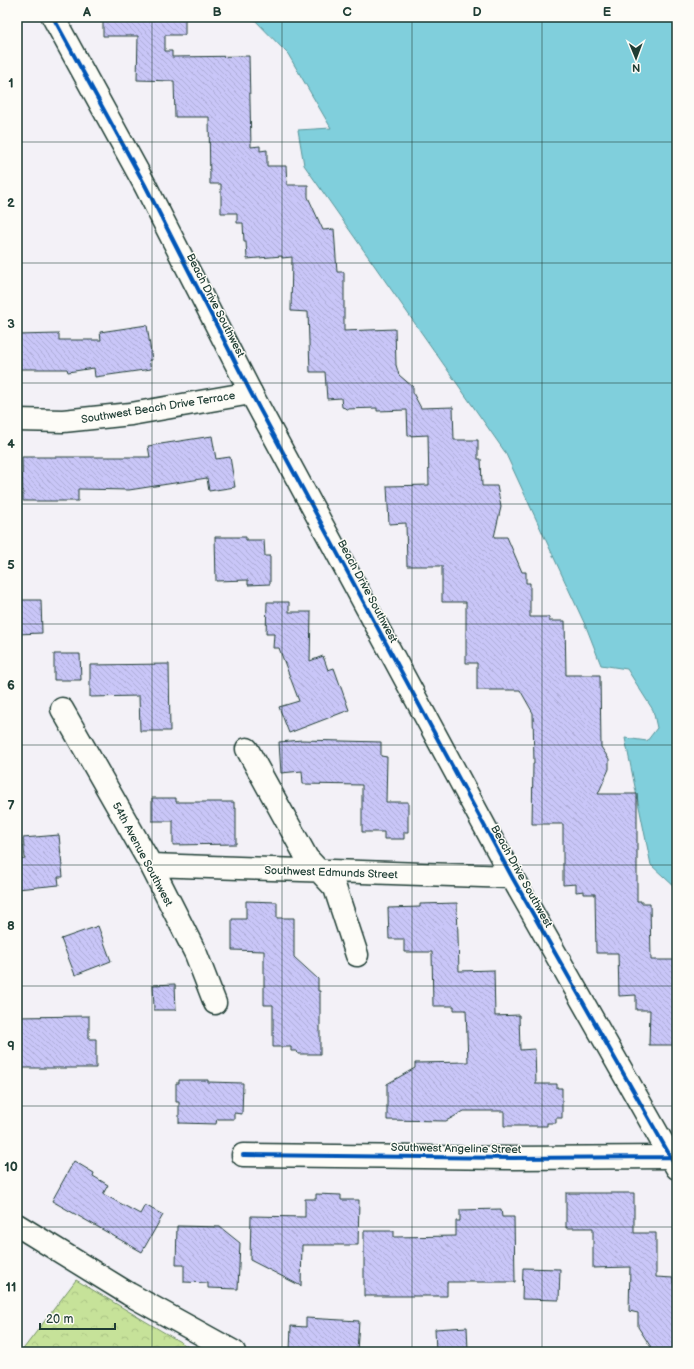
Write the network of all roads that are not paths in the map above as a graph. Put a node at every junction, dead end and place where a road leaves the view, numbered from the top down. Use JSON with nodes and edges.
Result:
{"nodes":[{"id":1,"x":53,"y":17,"type":"edge"},
{"id":2,"x":251,"y":393,"type":"junction"},
{"id":3,"x":17,"y":420,"type":"edge"},
{"id":4,"x":62,"y":709,"type":"dead end"},
{"id":5,"x":247,"y":748,"type":"dead end"},
{"id":6,"x":151,"y":866,"type":"junction"},
{"id":7,"x":320,"y":872,"type":"junction"},
{"id":8,"x":512,"y":877,"type":"junction"},
{"id":9,"x":357,"y":955,"type":"dead end"},
{"id":10,"x":215,"y":1003,"type":"dead end"},
{"id":11,"x":243,"y":1155,"type":"dead end"},
{"id":12,"x":673,"y":1162,"type":"edge"},
{"id":13,"x":17,"y":1225,"type":"edge"},
{"id":14,"x":234,"y":1352,"type":"edge"}],
"edges":[{"from":1,"to":2,"type":"street","name":"Beach Drive Southwest"},
{"from":2,"to":3,"type":"street","name":"Southwest Beach Drive Terrace"},
{"from":2,"to":8,"type":"street","name":"Beach Drive Southwest"},
{"from":4,"to":6,"type":"street","name":"54th Avenue Southwest"},
{"from":5,"to":7,"type":"street"},
{"from":6,"to":7,"type":"street","name":"Southwest Edmunds Street"},
{"from":6,"to":10,"type":"street","name":"54th Avenue Southwest"},
{"from":7,"to":8,"type":"street","name":"Southwest Edmunds Street"},
{"from":7,"to":9,"type":"street"},
{"from":8,"to":12,"type":"street","name":"Beach Drive Southwest"},
{"from":11,"to":12,"type":"street","name":"Southwest Angeline Street"},
{"from":13,"to":14,"type":"street"}]}
